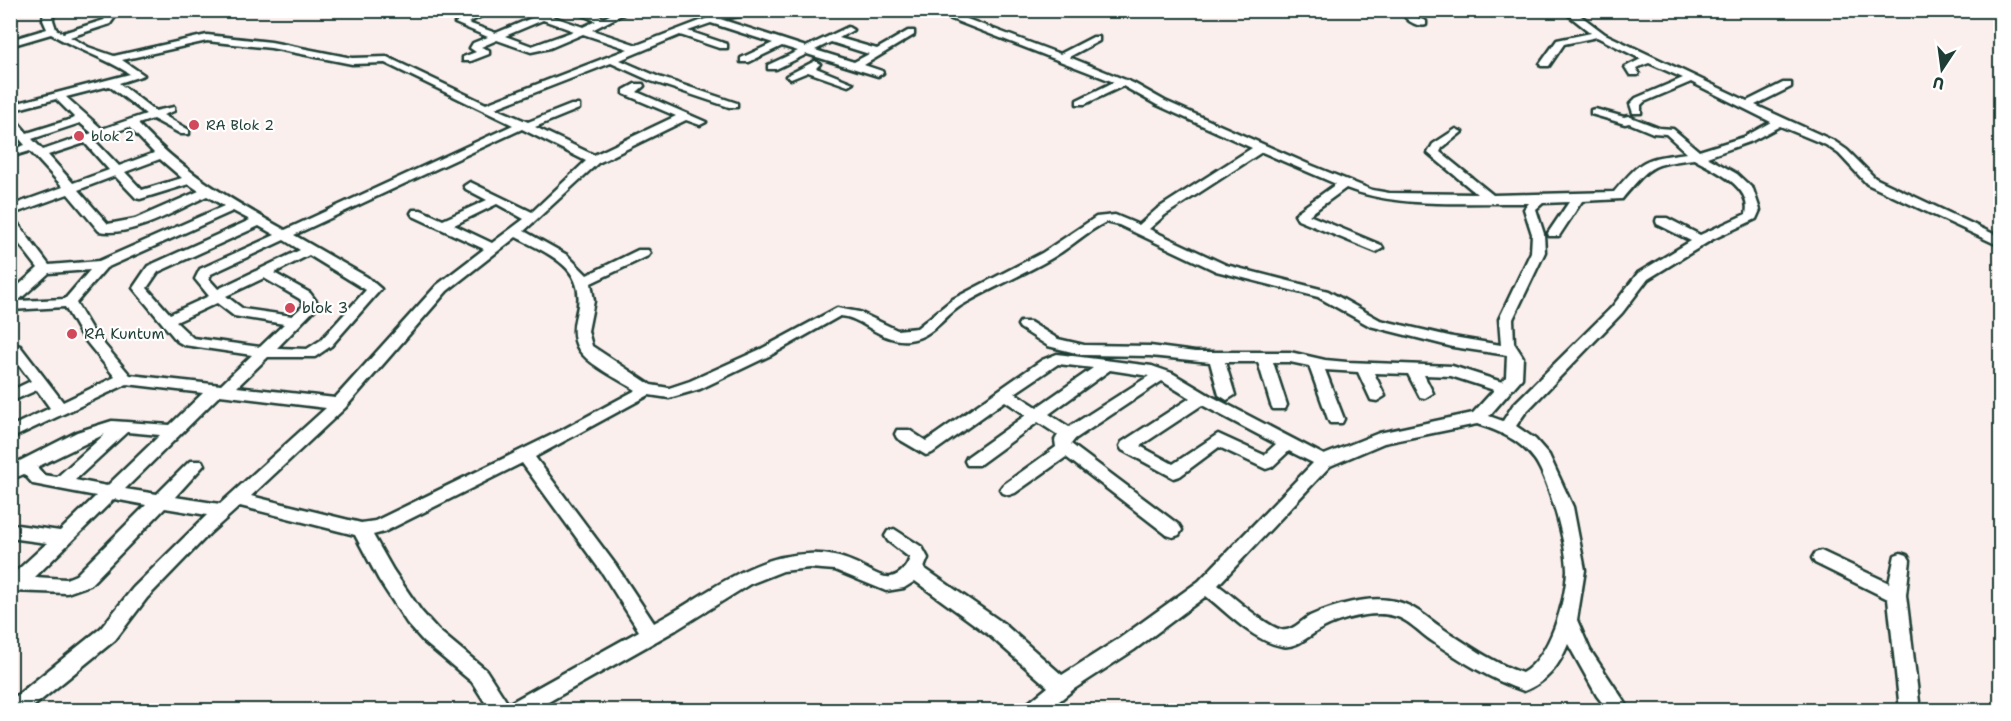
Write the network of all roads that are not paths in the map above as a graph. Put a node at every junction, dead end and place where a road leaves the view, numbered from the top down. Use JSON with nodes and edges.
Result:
{"nodes":[{"id":1,"x":49,"y":10,"type":"edge"},
{"id":2,"x":116,"y":10,"type":"edge"},
{"id":3,"x":489,"y":10,"type":"edge"},
{"id":4,"x":523,"y":10,"type":"edge"},
{"id":5,"x":558,"y":10,"type":"edge"},
{"id":6,"x":574,"y":10,"type":"edge"},
{"id":7,"x":627,"y":10,"type":"edge"},
{"id":8,"x":776,"y":10,"type":"edge"},
{"id":9,"x":932,"y":10,"type":"edge"},
{"id":10,"x":1429,"y":10,"type":"edge"},
{"id":11,"x":1566,"y":10,"type":"edge"},
{"id":12,"x":589,"y":12,"type":"edge"},
{"id":13,"x":733,"y":12,"type":"edge"},
{"id":14,"x":543,"y":17,"type":"junction"},
{"id":15,"x":711,"y":20,"type":"junction"},
{"id":16,"x":604,"y":21,"type":"junction"},
{"id":17,"x":1423,"y":23,"type":"dead end"},
{"id":18,"x":582,"y":30,"type":"junction"},
{"id":19,"x":848,"y":30,"type":"dead end"},
{"id":20,"x":679,"y":31,"type":"junction"},
{"id":21,"x":911,"y":33,"type":"dead end"},
{"id":22,"x":56,"y":34,"type":"junction"},
{"id":23,"x":1599,"y":34,"type":"junction"},
{"id":24,"x":494,"y":37,"type":"junction"},
{"id":25,"x":830,"y":39,"type":"junction"},
{"id":26,"x":1096,"y":39,"type":"dead end"},
{"id":27,"x":782,"y":42,"type":"junction"},
{"id":28,"x":10,"y":43,"type":"edge"},
{"id":29,"x":723,"y":46,"type":"dead end"},
{"id":30,"x":638,"y":49,"type":"junction"},
{"id":31,"x":807,"y":50,"type":"junction"},
{"id":32,"x":878,"y":53,"type":"junction"},
{"id":33,"x":828,"y":57,"type":"junction"},
{"id":34,"x":1060,"y":58,"type":"junction"},
{"id":35,"x":113,"y":59,"type":"junction"},
{"id":36,"x":467,"y":59,"type":"dead end"},
{"id":37,"x":1650,"y":59,"type":"junction"},
{"id":38,"x":613,"y":60,"type":"junction"},
{"id":39,"x":745,"y":60,"type":"dead end"},
{"id":40,"x":1545,"y":64,"type":"dead end"},
{"id":41,"x":855,"y":66,"type":"junction"},
{"id":42,"x":772,"y":68,"type":"dead end"},
{"id":43,"x":807,"y":68,"type":"junction"},
{"id":44,"x":878,"y":73,"type":"dead end"},
{"id":45,"x":1634,"y":74,"type":"dead end"},
{"id":46,"x":791,"y":76,"type":"dead end"},
{"id":47,"x":1691,"y":78,"type":"junction"},
{"id":48,"x":848,"y":82,"type":"dead end"},
{"id":49,"x":1122,"y":82,"type":"junction"},
{"id":50,"x":112,"y":83,"type":"junction"},
{"id":51,"x":1786,"y":85,"type":"dead end"},
{"id":52,"x":639,"y":86,"type":"dead end"},
{"id":53,"x":59,"y":96,"type":"junction"},
{"id":54,"x":1081,"y":102,"type":"dead end"},
{"id":55,"x":733,"y":105,"type":"dead end"},
{"id":56,"x":1747,"y":105,"type":"junction"},
{"id":57,"x":487,"y":107,"type":"junction"},
{"id":58,"x":575,"y":107,"type":"dead end"},
{"id":59,"x":10,"y":108,"type":"edge"},
{"id":60,"x":170,"y":109,"type":"dead end"},
{"id":61,"x":1638,"y":111,"type":"dead end"},
{"id":62,"x":1595,"y":112,"type":"dead end"},
{"id":63,"x":154,"y":115,"type":"junction"},
{"id":64,"x":685,"y":116,"type":"junction"},
{"id":65,"x":82,"y":119,"type":"junction"},
{"id":66,"x":10,"y":120,"type":"edge"},
{"id":67,"x":700,"y":122,"type":"dead end"},
{"id":68,"x":1780,"y":122,"type":"junction"},
{"id":69,"x":131,"y":123,"type":"junction"},
{"id":70,"x":526,"y":125,"type":"junction"},
{"id":71,"x":184,"y":132,"type":"dead end"},
{"id":72,"x":1456,"y":132,"type":"dead end"},
{"id":73,"x":101,"y":134,"type":"junction"},
{"id":74,"x":87,"y":139,"type":"junction"},
{"id":75,"x":33,"y":146,"type":"junction"},
{"id":76,"x":1262,"y":147,"type":"junction"},
{"id":77,"x":10,"y":154,"type":"edge"},
{"id":78,"x":160,"y":155,"type":"junction"},
{"id":79,"x":1698,"y":156,"type":"junction"},
{"id":80,"x":594,"y":160,"type":"junction"},
{"id":81,"x":119,"y":173,"type":"junction"},
{"id":82,"x":189,"y":180,"type":"junction"},
{"id":83,"x":1345,"y":183,"type":"junction"},
{"id":84,"x":470,"y":186,"type":"dead end"},
{"id":85,"x":73,"y":189,"type":"junction"},
{"id":86,"x":206,"y":192,"type":"junction"},
{"id":87,"x":1489,"y":198,"type":"junction"},
{"id":88,"x":1578,"y":198,"type":"junction"},
{"id":89,"x":1539,"y":199,"type":"junction"},
{"id":90,"x":496,"y":200,"type":"junction"},
{"id":91,"x":234,"y":206,"type":"junction"},
{"id":92,"x":10,"y":211,"type":"edge"},
{"id":93,"x":417,"y":213,"type":"dead end"},
{"id":94,"x":533,"y":218,"type":"junction"},
{"id":95,"x":260,"y":221,"type":"junction"},
{"id":96,"x":1662,"y":221,"type":"dead end"},
{"id":97,"x":10,"y":223,"type":"edge"},
{"id":98,"x":442,"y":226,"type":"junction"},
{"id":99,"x":1141,"y":230,"type":"junction"},
{"id":100,"x":516,"y":232,"type":"junction"},
{"id":101,"x":1554,"y":233,"type":"dead end"},
{"id":102,"x":285,"y":236,"type":"junction"},
{"id":103,"x":1701,"y":241,"type":"junction"},
{"id":104,"x":2001,"y":242,"type":"edge"},
{"id":105,"x":492,"y":248,"type":"junction"},
{"id":106,"x":1376,"y":248,"type":"dead end"},
{"id":107,"x":309,"y":250,"type":"junction"},
{"id":108,"x":643,"y":253,"type":"dead end"},
{"id":109,"x":178,"y":257,"type":"junction"},
{"id":110,"x":101,"y":265,"type":"junction"},
{"id":111,"x":45,"y":268,"type":"junction"},
{"id":112,"x":264,"y":273,"type":"junction"},
{"id":113,"x":201,"y":276,"type":"junction"},
{"id":114,"x":585,"y":281,"type":"junction"},
{"id":115,"x":218,"y":296,"type":"junction"},
{"id":116,"x":10,"y":301,"type":"edge"},
{"id":117,"x":69,"y":303,"type":"junction"},
{"id":118,"x":10,"y":306,"type":"edge"},
{"id":119,"x":167,"y":321,"type":"junction"},
{"id":120,"x":295,"y":321,"type":"junction"},
{"id":121,"x":1024,"y":325,"type":"dead end"},
{"id":122,"x":10,"y":348,"type":"edge"},
{"id":123,"x":1510,"y":351,"type":"junction"},
{"id":124,"x":263,"y":352,"type":"junction"},
{"id":125,"x":1216,"y":357,"type":"junction"},
{"id":126,"x":1264,"y":357,"type":"junction"},
{"id":127,"x":1315,"y":363,"type":"junction"},
{"id":128,"x":1107,"y":364,"type":"junction"},
{"id":129,"x":1364,"y":368,"type":"junction"},
{"id":130,"x":1413,"y":369,"type":"junction"},
{"id":131,"x":1161,"y":375,"type":"junction"},
{"id":132,"x":125,"y":379,"type":"junction"},
{"id":133,"x":40,"y":383,"type":"junction"},
{"id":134,"x":1505,"y":388,"type":"junction"},
{"id":135,"x":221,"y":389,"type":"junction"},
{"id":136,"x":647,"y":390,"type":"junction"},
{"id":137,"x":1004,"y":393,"type":"junction"},
{"id":138,"x":1425,"y":393,"type":"dead end"},
{"id":139,"x":1227,"y":395,"type":"dead end"},
{"id":140,"x":1377,"y":396,"type":"dead end"},
{"id":141,"x":10,"y":397,"type":"edge"},
{"id":142,"x":1201,"y":398,"type":"junction"},
{"id":143,"x":339,"y":404,"type":"junction"},
{"id":144,"x":1279,"y":405,"type":"dead end"},
{"id":145,"x":60,"y":410,"type":"junction"},
{"id":146,"x":1038,"y":414,"type":"junction"},
{"id":147,"x":1336,"y":418,"type":"dead end"},
{"id":148,"x":1478,"y":418,"type":"junction"},
{"id":149,"x":123,"y":426,"type":"junction"},
{"id":150,"x":1508,"y":428,"type":"junction"},
{"id":151,"x":174,"y":430,"type":"junction"},
{"id":152,"x":10,"y":434,"type":"edge"},
{"id":153,"x":903,"y":434,"type":"dead end"},
{"id":154,"x":1068,"y":441,"type":"junction"},
{"id":155,"x":1287,"y":443,"type":"junction"},
{"id":156,"x":525,"y":455,"type":"junction"},
{"id":157,"x":973,"y":461,"type":"dead end"},
{"id":158,"x":1324,"y":462,"type":"junction"},
{"id":159,"x":196,"y":465,"type":"dead end"},
{"id":160,"x":27,"y":466,"type":"junction"},
{"id":161,"x":10,"y":474,"type":"edge"},
{"id":162,"x":61,"y":484,"type":"junction"},
{"id":163,"x":1009,"y":489,"type":"dead end"},
{"id":164,"x":109,"y":494,"type":"junction"},
{"id":165,"x":162,"y":499,"type":"junction"},
{"id":166,"x":229,"y":505,"type":"junction"},
{"id":167,"x":1173,"y":530,"type":"dead end"},
{"id":168,"x":10,"y":531,"type":"edge"},
{"id":169,"x":361,"y":531,"type":"junction"},
{"id":170,"x":894,"y":536,"type":"dead end"},
{"id":171,"x":64,"y":538,"type":"junction"},
{"id":172,"x":1821,"y":558,"type":"dead end"},
{"id":173,"x":1901,"y":560,"type":"dead end"},
{"id":174,"x":914,"y":571,"type":"junction"},
{"id":175,"x":13,"y":585,"type":"edge"},
{"id":176,"x":1206,"y":585,"type":"junction"},
{"id":177,"x":1897,"y":595,"type":"junction"},
{"id":178,"x":1567,"y":620,"type":"junction"},
{"id":179,"x":651,"y":634,"type":"junction"},
{"id":180,"x":1061,"y":687,"type":"junction"},
{"id":181,"x":15,"y":711,"type":"edge"},
{"id":182,"x":501,"y":711,"type":"edge"},
{"id":183,"x":516,"y":711,"type":"edge"},
{"id":184,"x":1034,"y":711,"type":"edge"},
{"id":185,"x":1620,"y":711,"type":"edge"},
{"id":186,"x":1910,"y":711,"type":"edge"}],
"edges":[{"from":1,"to":22,"type":"street"},
{"from":2,"to":22,"type":"street"},
{"from":3,"to":24,"type":"street"},
{"from":4,"to":14,"type":"street"},
{"from":5,"to":14,"type":"street"},
{"from":6,"to":12,"type":"street"},
{"from":7,"to":16,"type":"street"},
{"from":8,"to":13,"type":"street"},
{"from":9,"to":34,"type":"street"},
{"from":10,"to":17,"type":"street"},
{"from":11,"to":23,"type":"street"},
{"from":12,"to":16,"type":"street"},
{"from":13,"to":15,"type":"street"},
{"from":14,"to":18,"type":"street"},
{"from":14,"to":24,"type":"street"},
{"from":15,"to":20,"type":"street"},
{"from":15,"to":27,"type":"street"},
{"from":16,"to":18,"type":"street"},
{"from":18,"to":24,"type":"street"},
{"from":18,"to":30,"type":"street"},
{"from":19,"to":25,"type":"street"},
{"from":20,"to":29,"type":"street"},
{"from":20,"to":30,"type":"street"},
{"from":21,"to":32,"type":"street"},
{"from":22,"to":28,"type":"street"},
{"from":22,"to":35,"type":"street"},
{"from":23,"to":37,"type":"street"},
{"from":23,"to":40,"type":"street"},
{"from":24,"to":36,"type":"street"},
{"from":25,"to":31,"type":"street"},
{"from":25,"to":32,"type":"street"},
{"from":26,"to":34,"type":"street"},
{"from":27,"to":31,"type":"street"},
{"from":27,"to":39,"type":"street"},
{"from":30,"to":38,"type":"street"},
{"from":31,"to":33,"type":"street"},
{"from":31,"to":42,"type":"street"},
{"from":32,"to":41,"type":"street"},
{"from":33,"to":41,"type":"street"},
{"from":33,"to":43,"type":"street"},
{"from":34,"to":49,"type":"street"},
{"from":35,"to":50,"type":"street"},
{"from":35,"to":57,"type":"street"},
{"from":37,"to":45,"type":"street"},
{"from":37,"to":47,"type":"street"},
{"from":38,"to":55,"type":"street"},
{"from":38,"to":57,"type":"street"},
{"from":41,"to":44,"type":"street"},
{"from":43,"to":46,"type":"street"},
{"from":43,"to":48,"type":"street"},
{"from":47,"to":56,"type":"street"},
{"from":47,"to":61,"type":"street"},
{"from":49,"to":54,"type":"street"},
{"from":49,"to":76,"type":"street"},
{"from":50,"to":53,"type":"street"},
{"from":50,"to":63,"type":"street"},
{"from":51,"to":56,"type":"street"},
{"from":52,"to":64,"type":"street"},
{"from":53,"to":59,"type":"street"},
{"from":53,"to":65,"type":"street"},
{"from":56,"to":68,"type":"street"},
{"from":57,"to":70,"type":"street"},
{"from":58,"to":70,"type":"street"},
{"from":60,"to":63,"type":"street"},
{"from":62,"to":79,"type":"street"},
{"from":63,"to":69,"type":"street"},
{"from":63,"to":71,"type":"street"},
{"from":64,"to":67,"type":"street"},
{"from":64,"to":80,"type":"street"},
{"from":65,"to":73,"type":"street"},
{"from":65,"to":75,"type":"street"},
{"from":66,"to":75,"type":"street"},
{"from":68,"to":79,"type":"street"},
{"from":68,"to":104,"type":"street"},
{"from":69,"to":73,"type":"street"},
{"from":69,"to":78,"type":"street"},
{"from":70,"to":80,"type":"street"},
{"from":70,"to":102,"type":"street"},
{"from":72,"to":87,"type":"street"},
{"from":73,"to":74,"type":"street"},
{"from":74,"to":75,"type":"street"},
{"from":74,"to":81,"type":"street"},
{"from":75,"to":77,"type":"street"},
{"from":75,"to":85,"type":"street"},
{"from":76,"to":83,"type":"street"},
{"from":76,"to":99,"type":"street"},
{"from":78,"to":81,"type":"street"},
{"from":78,"to":82,"type":"street"},
{"from":79,"to":88,"type":"street"},
{"from":79,"to":103,"type":"street"},
{"from":80,"to":94,"type":"street"},
{"from":81,"to":82,"type":"street"},
{"from":81,"to":85,"type":"street"},
{"from":82,"to":86,"type":"street"},
{"from":83,"to":87,"type":"street"},
{"from":83,"to":106,"type":"street"},
{"from":84,"to":90,"type":"street"},
{"from":85,"to":86,"type":"street"},
{"from":85,"to":92,"type":"street"},
{"from":86,"to":91,"type":"street"},
{"from":87,"to":89,"type":"street"},
{"from":88,"to":89,"type":"street"},
{"from":88,"to":101,"type":"street"},
{"from":89,"to":123,"type":"street"},
{"from":90,"to":94,"type":"street"},
{"from":90,"to":98,"type":"street"},
{"from":91,"to":95,"type":"street"},
{"from":91,"to":110,"type":"street"},
{"from":93,"to":98,"type":"street"},
{"from":94,"to":100,"type":"street"},
{"from":95,"to":102,"type":"street"},
{"from":95,"to":109,"type":"street"},
{"from":96,"to":103,"type":"street"},
{"from":97,"to":111,"type":"street"},
{"from":98,"to":105,"type":"street"},
{"from":99,"to":123,"type":"street"},
{"from":99,"to":136,"type":"street"},
{"from":100,"to":105,"type":"street"},
{"from":100,"to":114,"type":"street"},
{"from":102,"to":107,"type":"street"},
{"from":102,"to":113,"type":"street"},
{"from":103,"to":150,"type":"street"},
{"from":105,"to":143,"type":"street"},
{"from":107,"to":112,"type":"street"},
{"from":107,"to":124,"type":"street"},
{"from":108,"to":114,"type":"street"},
{"from":109,"to":113,"type":"street"},
{"from":109,"to":119,"type":"street"},
{"from":110,"to":111,"type":"street"},
{"from":110,"to":117,"type":"street"},
{"from":111,"to":116,"type":"street"},
{"from":112,"to":115,"type":"street"},
{"from":112,"to":120,"type":"street"},
{"from":113,"to":115,"type":"street"},
{"from":114,"to":136,"type":"street"},
{"from":115,"to":119,"type":"street"},
{"from":115,"to":120,"type":"street"},
{"from":117,"to":118,"type":"street"},
{"from":117,"to":132,"type":"street"},
{"from":119,"to":124,"type":"street"},
{"from":120,"to":124,"type":"street"},
{"from":121,"to":125,"type":"street"},
{"from":122,"to":133,"type":"street"},
{"from":123,"to":134,"type":"street"},
{"from":124,"to":135,"type":"street"},
{"from":125,"to":126,"type":"street"},
{"from":125,"to":139,"type":"street"},
{"from":126,"to":127,"type":"street"},
{"from":126,"to":144,"type":"street"},
{"from":127,"to":129,"type":"street"},
{"from":127,"to":147,"type":"street"},
{"from":128,"to":131,"type":"street"},
{"from":128,"to":137,"type":"street"},
{"from":128,"to":146,"type":"street"},
{"from":129,"to":130,"type":"street"},
{"from":129,"to":140,"type":"street"},
{"from":130,"to":134,"type":"street"},
{"from":130,"to":138,"type":"street"},
{"from":131,"to":142,"type":"street"},
{"from":131,"to":154,"type":"street"},
{"from":132,"to":135,"type":"street"},
{"from":132,"to":145,"type":"street"},
{"from":133,"to":141,"type":"street"},
{"from":133,"to":145,"type":"street"},
{"from":134,"to":148,"type":"street"},
{"from":135,"to":143,"type":"street"},
{"from":135,"to":151,"type":"street"},
{"from":136,"to":156,"type":"street"},
{"from":137,"to":146,"type":"street"},
{"from":137,"to":153,"type":"street"},
{"from":142,"to":155,"type":"street"},
{"from":142,"to":155,"type":"street"},
{"from":143,"to":166,"type":"street"},
{"from":145,"to":152,"type":"street"},
{"from":146,"to":154,"type":"street"},
{"from":146,"to":157,"type":"street"},
{"from":148,"to":150,"type":"street"},
{"from":148,"to":158,"type":"street"},
{"from":149,"to":151,"type":"street"},
{"from":149,"to":160,"type":"street"},
{"from":149,"to":162,"type":"street"},
{"from":150,"to":178,"type":"street"},
{"from":151,"to":164,"type":"street"},
{"from":154,"to":163,"type":"street"},
{"from":154,"to":167,"type":"street"},
{"from":155,"to":158,"type":"street"},
{"from":156,"to":169,"type":"street"},
{"from":156,"to":179,"type":"street"},
{"from":158,"to":176,"type":"street"},
{"from":159,"to":165,"type":"street"},
{"from":160,"to":161,"type":"street"},
{"from":160,"to":162,"type":"street"},
{"from":162,"to":164,"type":"street"},
{"from":164,"to":165,"type":"street"},
{"from":164,"to":171,"type":"street"},
{"from":165,"to":166,"type":"street"},
{"from":165,"to":175,"type":"street"},
{"from":166,"to":169,"type":"street"},
{"from":166,"to":181,"type":"street"},
{"from":168,"to":171,"type":"street"},
{"from":169,"to":182,"type":"street"},
{"from":170,"to":174,"type":"street"},
{"from":171,"to":175,"type":"street"},
{"from":172,"to":177,"type":"street"},
{"from":173,"to":177,"type":"street"},
{"from":174,"to":179,"type":"street"},
{"from":174,"to":180,"type":"street"},
{"from":176,"to":178,"type":"street"},
{"from":176,"to":180,"type":"street"},
{"from":177,"to":186,"type":"street"},
{"from":178,"to":185,"type":"street"},
{"from":179,"to":183,"type":"street"},
{"from":180,"to":184,"type":"street"}]}
